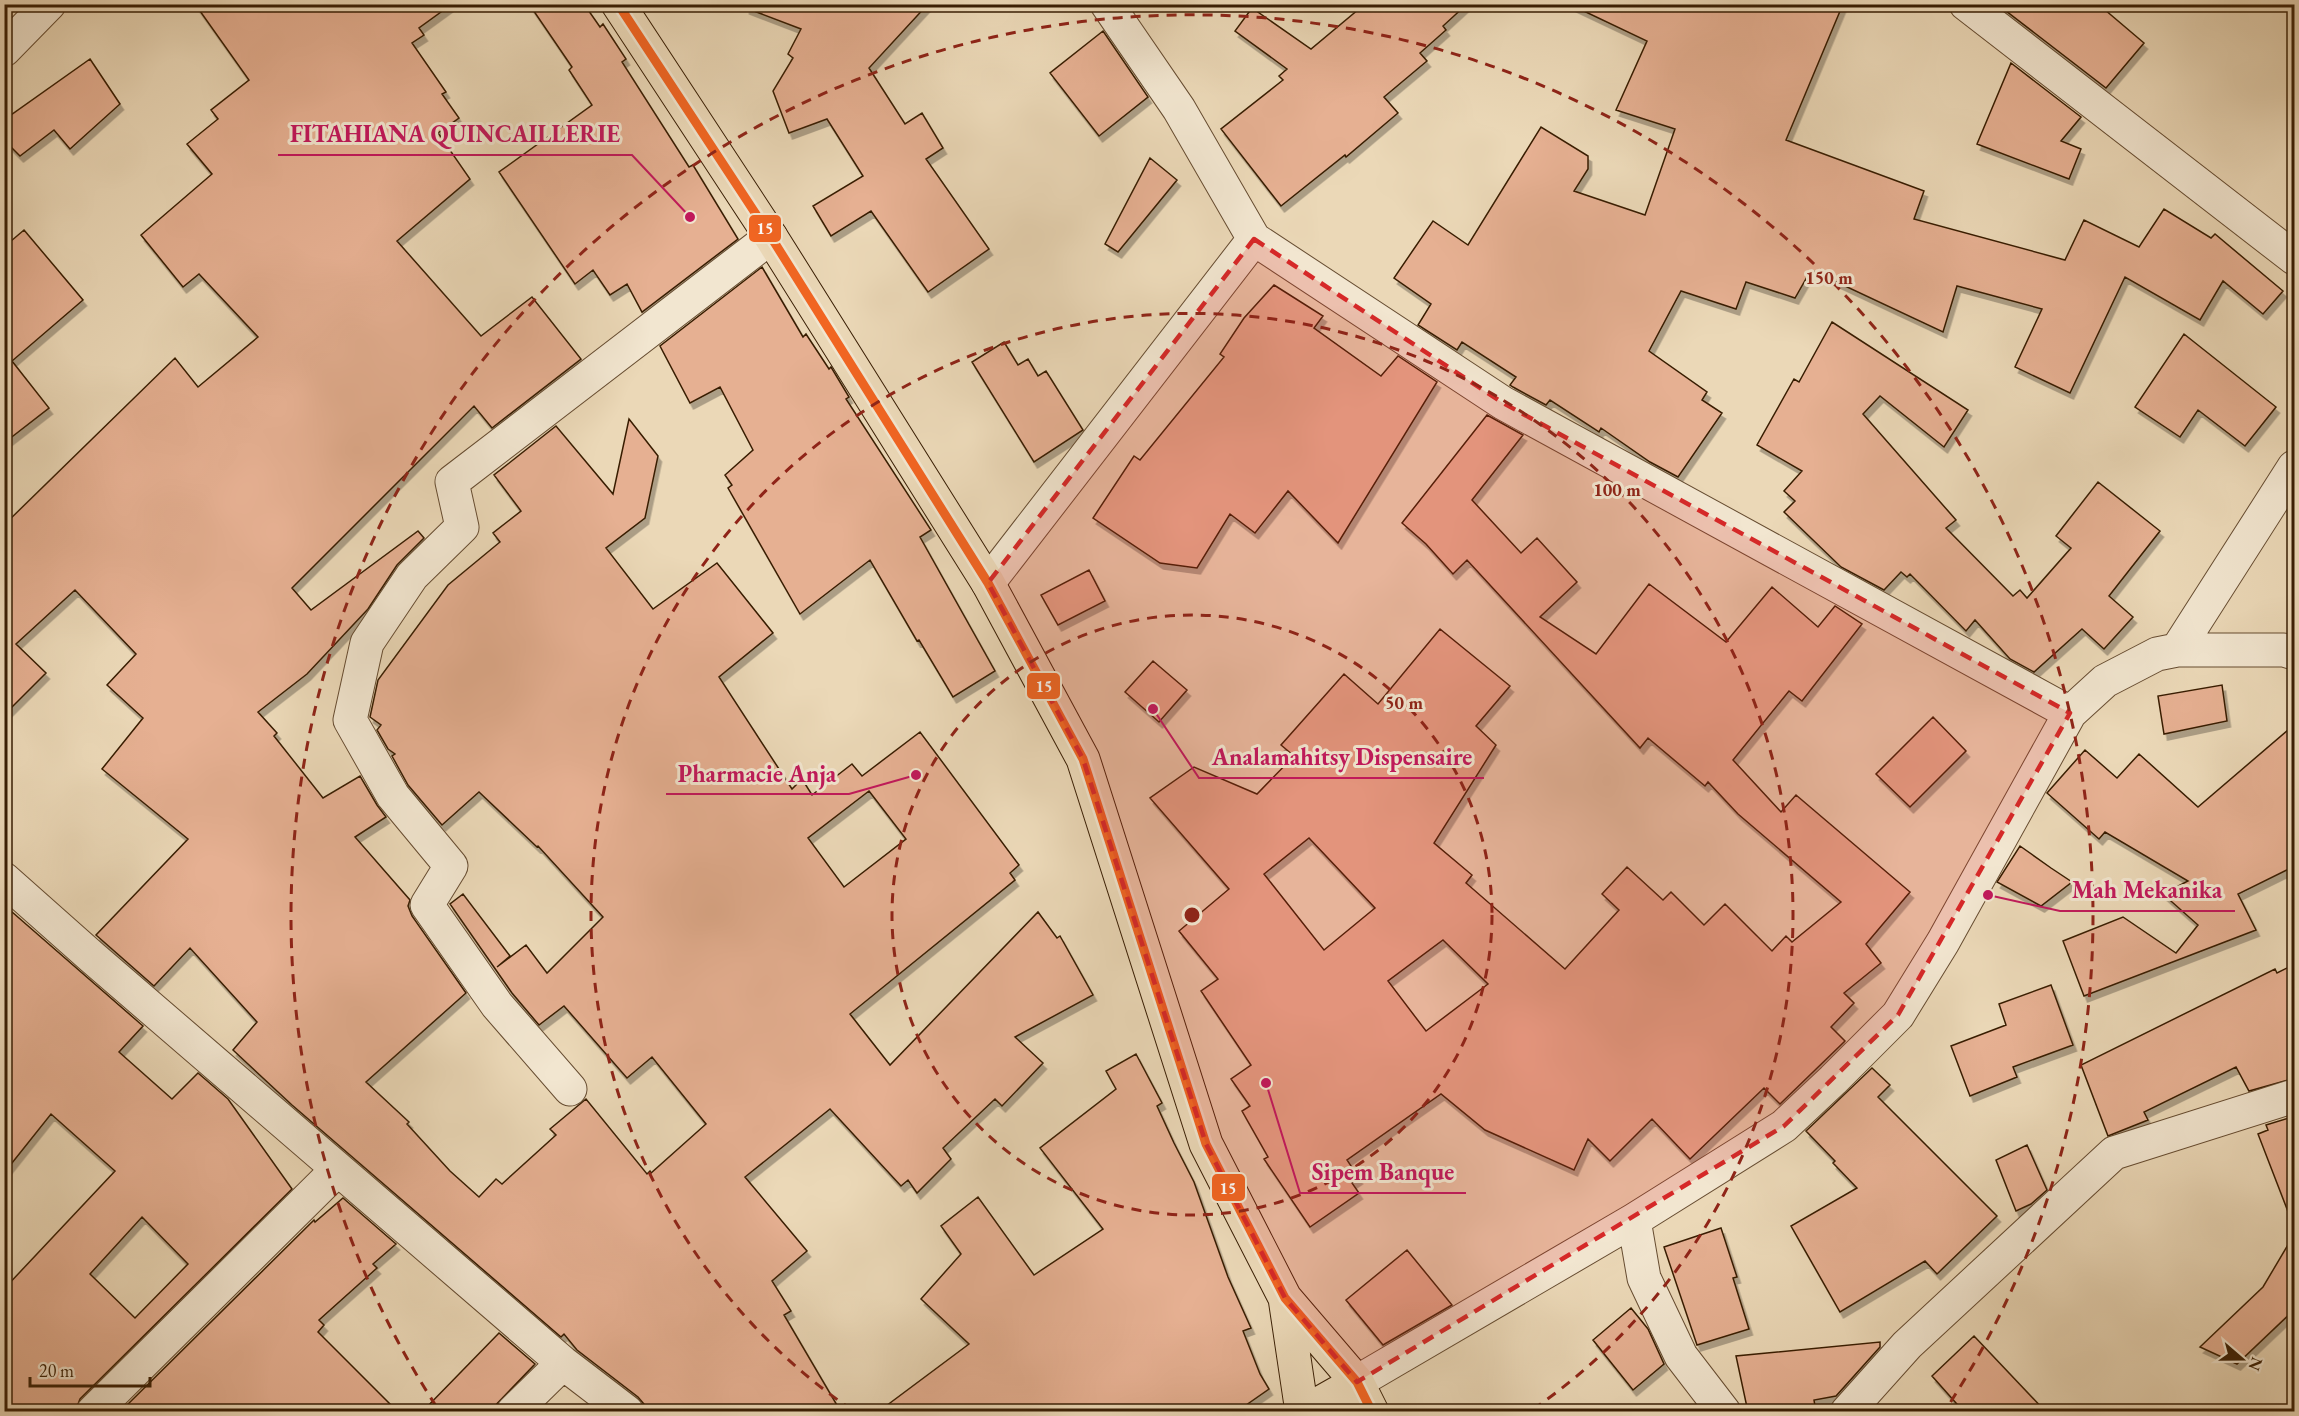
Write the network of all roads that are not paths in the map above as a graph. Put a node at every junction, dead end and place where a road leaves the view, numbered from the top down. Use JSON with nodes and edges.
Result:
{"nodes":[{"id":1,"x":49,"y":4,"type":"edge"},
{"id":2,"x":618,"y":4,"type":"edge"},
{"id":3,"x":1107,"y":4,"type":"edge"},
{"id":4,"x":1966,"y":4,"type":"edge"},
{"id":5,"x":4,"y":50,"type":"edge"},
{"id":6,"x":771,"y":237,"type":"junction"},
{"id":7,"x":1254,"y":239,"type":"junction"},
{"id":8,"x":2295,"y":258,"type":"edge"},
{"id":9,"x":2295,"y":467,"type":"edge"},
{"id":10,"x":988,"y":583,"type":"junction"},
{"id":11,"x":2177,"y":650,"type":"junction"},
{"id":12,"x":2295,"y":653,"type":"edge"},
{"id":13,"x":2070,"y":713,"type":"junction"},
{"id":14,"x":4,"y":879,"type":"edge"},
{"id":15,"x":570,"y":1089,"type":"dead end"},
{"id":16,"x":2295,"y":1096,"type":"edge"},
{"id":17,"x":337,"y":1170,"type":"junction"},
{"id":18,"x":1634,"y":1220,"type":"junction"},
{"id":19,"x":1285,"y":1298,"type":"junction"},
{"id":20,"x":563,"y":1363,"type":"junction"},
{"id":21,"x":1357,"y":1382,"type":"junction"},
{"id":22,"x":93,"y":1412,"type":"edge"},
{"id":23,"x":513,"y":1412,"type":"edge"},
{"id":24,"x":627,"y":1412,"type":"edge"},
{"id":25,"x":1303,"y":1412,"type":"edge"},
{"id":26,"x":1372,"y":1412,"type":"edge"},
{"id":27,"x":1724,"y":1412,"type":"edge"},
{"id":28,"x":1847,"y":1412,"type":"edge"}],
"edges":[{"from":1,"to":5,"type":"street"},
{"from":2,"to":6,"type":"main road"},
{"from":3,"to":7,"type":"street"},
{"from":4,"to":8,"type":"street"},
{"from":6,"to":10,"type":"main road"},
{"from":6,"to":15,"type":"street"},
{"from":7,"to":10,"type":"street"},
{"from":7,"to":13,"type":"street"},
{"from":9,"to":11,"type":"street"},
{"from":10,"to":19,"type":"main road"},
{"from":11,"to":12,"type":"street"},
{"from":11,"to":13,"type":"street"},
{"from":13,"to":18,"type":"street"},
{"from":14,"to":17,"type":"street"},
{"from":16,"to":28,"type":"street"},
{"from":17,"to":20,"type":"street"},
{"from":17,"to":22,"type":"street"},
{"from":18,"to":21,"type":"street"},
{"from":18,"to":27,"type":"street"},
{"from":19,"to":21,"type":"main road"},
{"from":19,"to":25,"type":"main road"},
{"from":20,"to":23,"type":"street"},
{"from":20,"to":24,"type":"street"},
{"from":21,"to":25,"type":"main road"},
{"from":21,"to":26,"type":"main road"}]}
